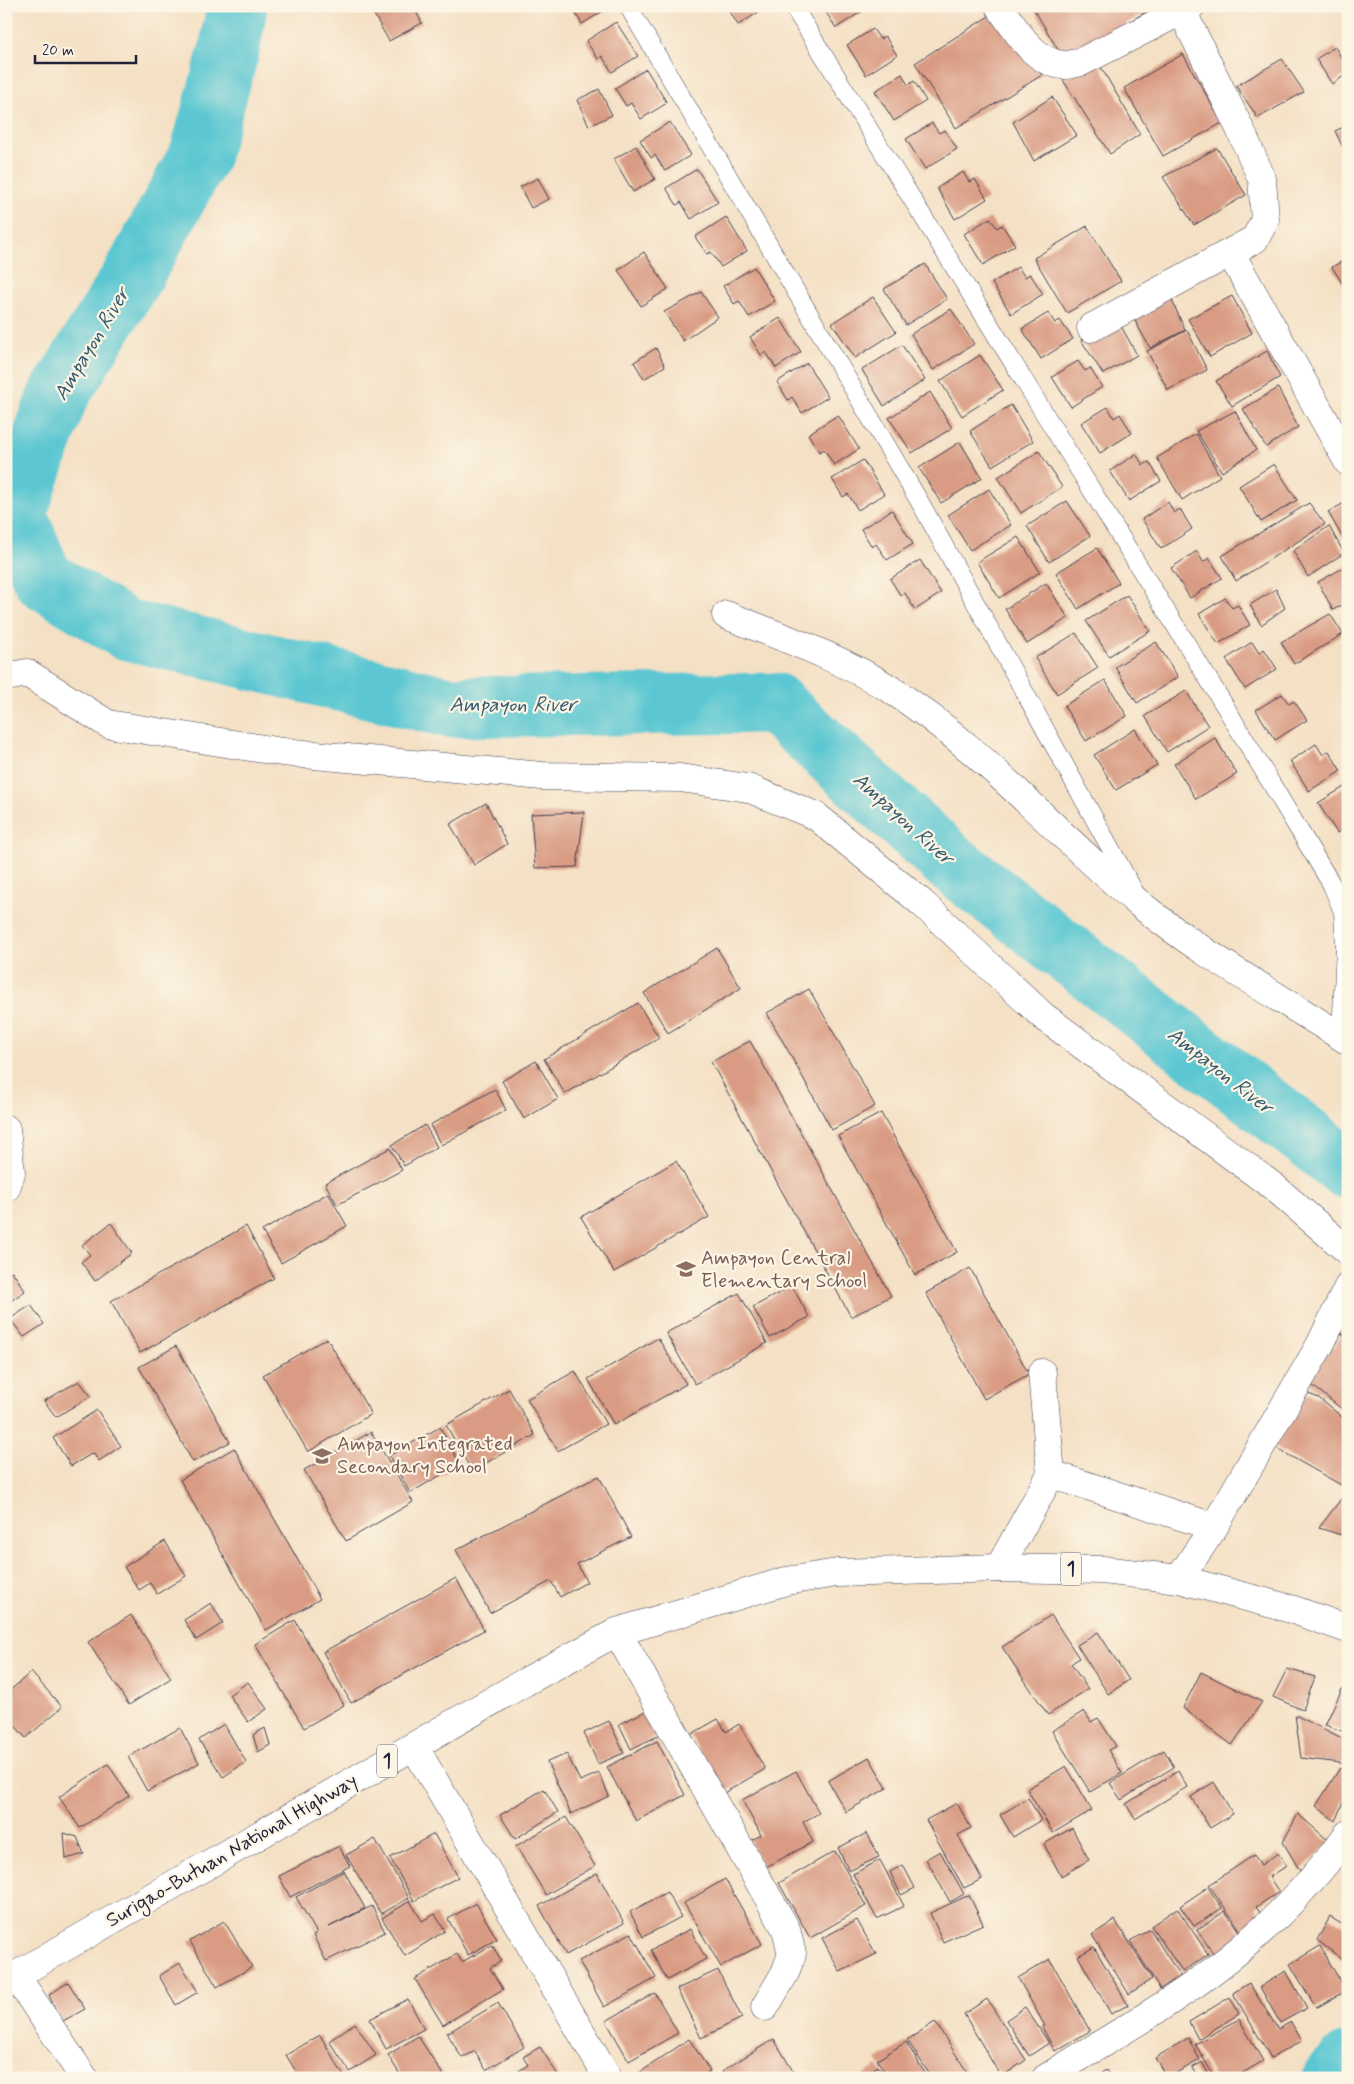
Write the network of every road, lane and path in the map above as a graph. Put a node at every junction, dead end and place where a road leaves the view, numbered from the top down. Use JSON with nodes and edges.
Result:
{"nodes":[{"id":1,"x":628,"y":6,"type":"edge"},
{"id":2,"x":793,"y":6,"type":"edge"},
{"id":3,"x":999,"y":6,"type":"edge"},
{"id":4,"x":1186,"y":9,"type":"edge"},
{"id":5,"x":1231,"y":254,"type":"junction"},
{"id":6,"x":1091,"y":328,"type":"dead end"},
{"id":7,"x":1348,"y":462,"type":"edge"},
{"id":8,"x":726,"y":615,"type":"dead end"},
{"id":9,"x":6,"y":677,"type":"edge"},
{"id":10,"x":1142,"y":905,"type":"junction"},
{"id":11,"x":1344,"y":1039,"type":"edge"},
{"id":12,"x":6,"y":1129,"type":"edge"},
{"id":13,"x":6,"y":1188,"type":"edge"},
{"id":14,"x":1348,"y":1251,"type":"edge"},
{"id":15,"x":1348,"y":1287,"type":"edge"},
{"id":16,"x":1042,"y":1374,"type":"dead end"},
{"id":17,"x":1051,"y":1474,"type":"junction"},
{"id":18,"x":1214,"y":1527,"type":"junction"},
{"id":19,"x":999,"y":1568,"type":"junction"},
{"id":20,"x":1179,"y":1579,"type":"junction"},
{"id":21,"x":1348,"y":1629,"type":"edge"},
{"id":22,"x":617,"y":1632,"type":"junction"},
{"id":23,"x":414,"y":1746,"type":"junction"},
{"id":24,"x":1348,"y":1834,"type":"edge"},
{"id":25,"x":11,"y":1979,"type":"edge"},
{"id":26,"x":765,"y":2007,"type":"dead end"},
{"id":27,"x":84,"y":2078,"type":"edge"},
{"id":28,"x":608,"y":2078,"type":"edge"},
{"id":29,"x":1046,"y":2078,"type":"edge"}],
"edges":[{"from":1,"to":10,"type":"lane"},
{"from":2,"to":11,"type":"lane"},
{"from":3,"to":4,"type":"main road"},
{"from":4,"to":5,"type":"main road"},
{"from":5,"to":6,"type":"main road"},
{"from":5,"to":7,"type":"main road"},
{"from":8,"to":10,"type":"main road"},
{"from":9,"to":14,"type":"main road"},
{"from":10,"to":11,"type":"main road"},
{"from":12,"to":13,"type":"main road"},
{"from":15,"to":18,"type":"main road"},
{"from":16,"to":17,"type":"main road"},
{"from":17,"to":18,"type":"main road"},
{"from":17,"to":19,"type":"main road"},
{"from":18,"to":20,"type":"main road"},
{"from":19,"to":20,"type":"main road","name":"Surigao-Butuan National Highway","number":"1"},
{"from":19,"to":22,"type":"main road","name":"Surigao-Butuan National Highway","number":"1"},
{"from":20,"to":21,"type":"main road","name":"Surigao-Butuan National Highway","number":"1"},
{"from":22,"to":23,"type":"main road","name":"Surigao-Butuan National Highway","number":"1"},
{"from":22,"to":26,"type":"main road"},
{"from":23,"to":25,"type":"main road","name":"Surigao-Butuan National Highway","number":"1"},
{"from":23,"to":28,"type":"main road"},
{"from":24,"to":29,"type":"main road"},
{"from":25,"to":27,"type":"main road"}]}
